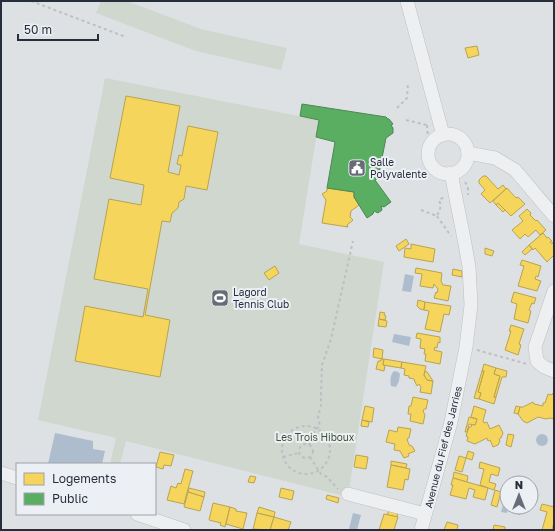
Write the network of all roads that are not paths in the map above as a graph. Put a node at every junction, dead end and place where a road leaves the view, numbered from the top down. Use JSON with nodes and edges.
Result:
{"nodes":[{"id":1,"x":408,"y":1,"type":"edge"},
{"id":2,"x":442,"y":129,"type":"junction"},
{"id":3,"x":468,"y":153,"type":"junction"},
{"id":4,"x":451,"y":173,"type":"junction"},
{"id":5,"x":554,"y":216,"type":"edge"},
{"id":6,"x":554,"y":291,"type":"edge"},
{"id":7,"x":554,"y":371,"type":"edge"},
{"id":8,"x":1,"y":473,"type":"edge"},
{"id":9,"x":16,"y":478,"type":"edge"},
{"id":10,"x":348,"y":494,"type":"road end"},
{"id":11,"x":425,"y":514,"type":"junction"},
{"id":12,"x":140,"y":515,"type":"edge"},
{"id":13,"x":167,"y":527,"type":"edge"},
{"id":14,"x":184,"y":530,"type":"edge"},
{"id":15,"x":421,"y":530,"type":"edge"}],
"edges":[{"from":1,"to":2,"type":"street"},
{"from":2,"to":3,"type":"street"},
{"from":2,"to":4,"type":"street"},
{"from":3,"to":4,"type":"street"},
{"from":3,"to":5,"type":"street"},
{"from":4,"to":11,"type":"street","name":"Avenue du Fief des Jarries"},
{"from":6,"to":7,"type":"street"},
{"from":8,"to":9,"type":"street"},
{"from":10,"to":11,"type":"street"},
{"from":11,"to":15,"type":"street","name":"Avenue du Fief des Jarries"},
{"from":12,"to":13,"type":"street"},
{"from":13,"to":14,"type":"street"}]}
